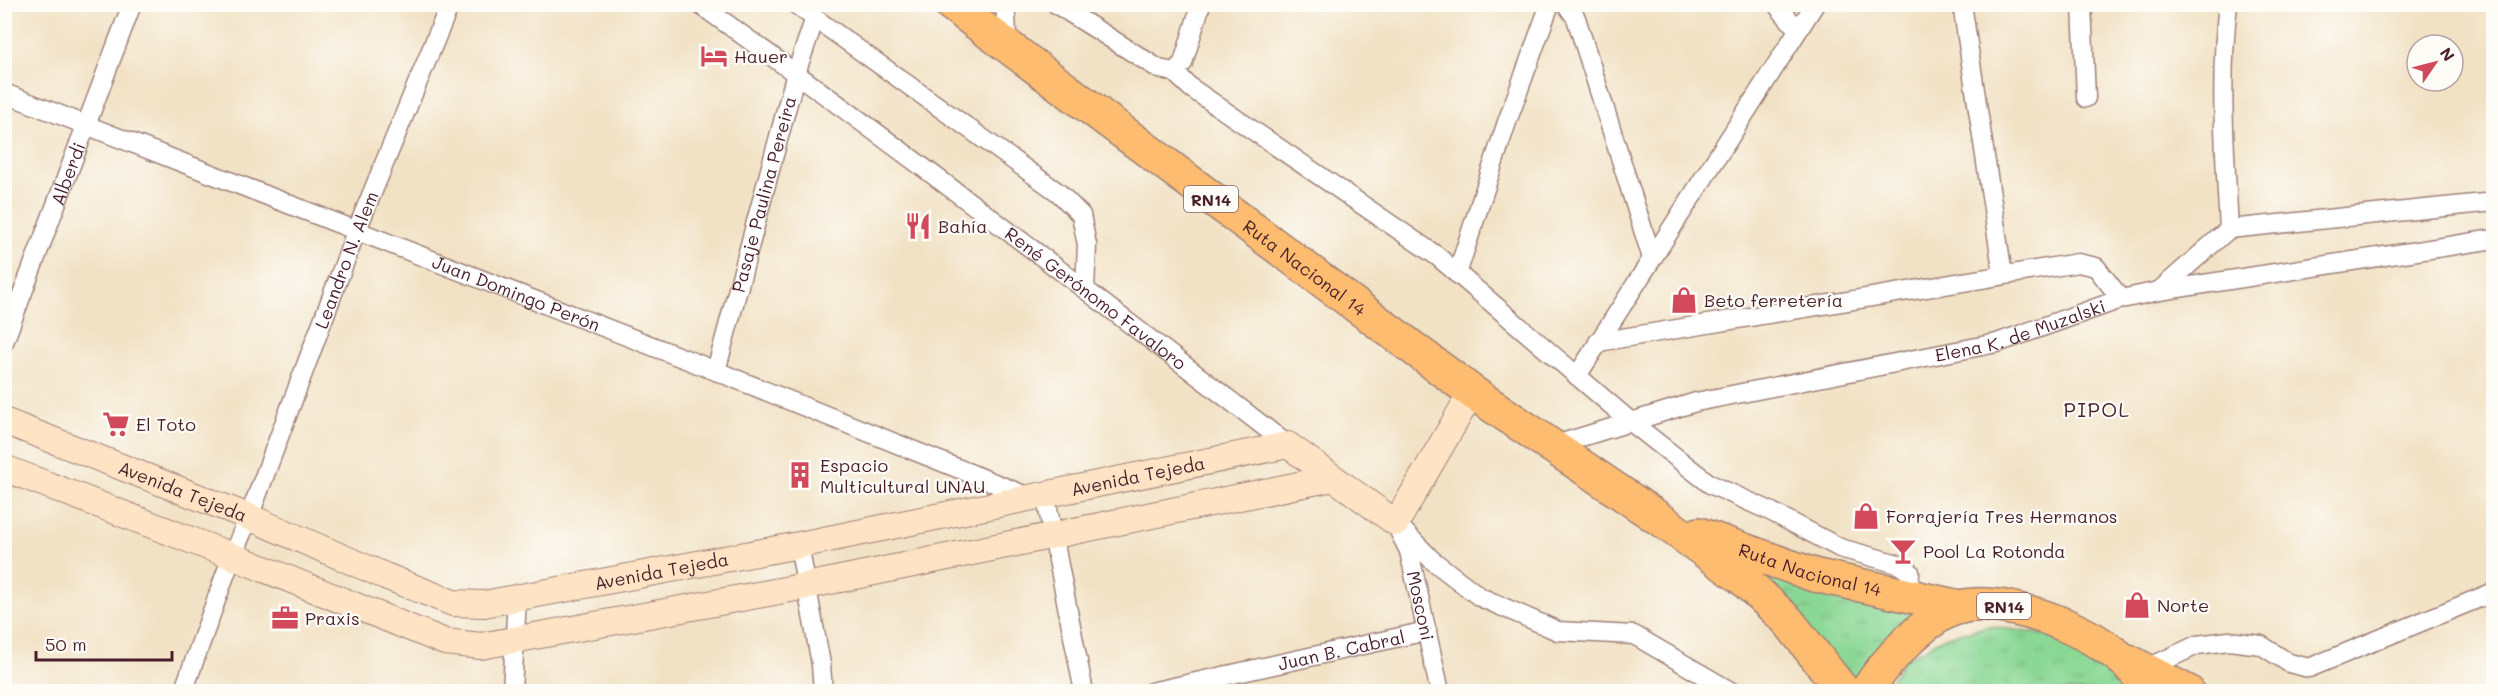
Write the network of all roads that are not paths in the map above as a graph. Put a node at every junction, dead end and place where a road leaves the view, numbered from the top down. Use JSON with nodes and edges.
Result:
{"nodes":[{"id":1,"x":132,"y":4,"type":"edge"},
{"id":2,"x":450,"y":4,"type":"edge"},
{"id":3,"x":699,"y":4,"type":"edge"},
{"id":4,"x":795,"y":4,"type":"edge"},
{"id":5,"x":951,"y":4,"type":"edge"},
{"id":6,"x":1005,"y":4,"type":"edge"},
{"id":7,"x":1056,"y":4,"type":"edge"},
{"id":8,"x":1201,"y":4,"type":"edge"},
{"id":9,"x":1550,"y":4,"type":"edge"},
{"id":10,"x":1566,"y":4,"type":"edge"},
{"id":11,"x":1776,"y":4,"type":"edge"},
{"id":12,"x":1815,"y":4,"type":"edge"},
{"id":13,"x":1962,"y":4,"type":"edge"},
{"id":14,"x":2082,"y":4,"type":"edge"},
{"id":15,"x":2228,"y":4,"type":"edge"},
{"id":16,"x":815,"y":18,"type":"junction"},
{"id":17,"x":1798,"y":30,"type":"junction"},
{"id":18,"x":1008,"y":48,"type":"junction"},
{"id":19,"x":1174,"y":72,"type":"junction"},
{"id":20,"x":796,"y":73,"type":"junction"},
{"id":21,"x":4,"y":93,"type":"edge"},
{"id":22,"x":2086,"y":98,"type":"dead end"},
{"id":23,"x":87,"y":125,"type":"junction"},
{"id":24,"x":2493,"y":201,"type":"edge"},
{"id":25,"x":2229,"y":229,"type":"junction"},
{"id":26,"x":356,"y":232,"type":"junction"},
{"id":27,"x":2493,"y":239,"type":"edge"},
{"id":28,"x":1652,"y":258,"type":"junction"},
{"id":29,"x":1457,"y":274,"type":"junction"},
{"id":30,"x":2002,"y":275,"type":"junction"},
{"id":31,"x":1085,"y":289,"type":"junction"},
{"id":32,"x":2159,"y":291,"type":"junction"},
{"id":33,"x":2121,"y":299,"type":"junction"},
{"id":34,"x":4,"y":342,"type":"edge"},
{"id":35,"x":1598,"y":342,"type":"junction"},
{"id":36,"x":716,"y":371,"type":"junction"},
{"id":37,"x":1576,"y":376,"type":"junction"},
{"id":38,"x":1472,"y":392,"type":"junction"},
{"id":39,"x":4,"y":421,"type":"edge"},
{"id":40,"x":1631,"y":422,"type":"junction"},
{"id":41,"x":1287,"y":445,"type":"junction"},
{"id":42,"x":1552,"y":446,"type":"junction"},
{"id":43,"x":4,"y":468,"type":"edge"},
{"id":44,"x":1333,"y":478,"type":"junction"},
{"id":45,"x":1037,"y":496,"type":"junction"},
{"id":46,"x":249,"y":517,"type":"junction"},
{"id":47,"x":1664,"y":522,"type":"junction"},
{"id":48,"x":1396,"y":523,"type":"junction"},
{"id":49,"x":1054,"y":536,"type":"junction"},
{"id":50,"x":800,"y":545,"type":"junction"},
{"id":51,"x":232,"y":556,"type":"junction"},
{"id":52,"x":807,"y":586,"type":"junction"},
{"id":53,"x":2493,"y":592,"type":"edge"},
{"id":54,"x":1909,"y":595,"type":"junction"},
{"id":55,"x":517,"y":597,"type":"junction"},
{"id":56,"x":1960,"y":607,"type":"junction"},
{"id":57,"x":1427,"y":631,"type":"junction"},
{"id":58,"x":515,"y":639,"type":"junction"},
{"id":59,"x":2139,"y":673,"type":"edge"},
{"id":60,"x":183,"y":692,"type":"edge"},
{"id":61,"x":512,"y":692,"type":"edge"},
{"id":62,"x":824,"y":692,"type":"edge"},
{"id":63,"x":1084,"y":692,"type":"edge"},
{"id":64,"x":1151,"y":692,"type":"edge"},
{"id":65,"x":1440,"y":692,"type":"edge"},
{"id":66,"x":1732,"y":692,"type":"edge"},
{"id":67,"x":1844,"y":692,"type":"edge"},
{"id":68,"x":1866,"y":692,"type":"edge"},
{"id":69,"x":2188,"y":692,"type":"edge"}],
"edges":[{"from":1,"to":23,"type":"street","name":"Alberdi"},
{"from":2,"to":26,"type":"street","name":"Leandro N. Alem"},
{"from":3,"to":20,"type":"street","name":"René Gerónomo Favaloro"},
{"from":4,"to":16,"type":"street"},
{"from":5,"to":18,"type":"highway","name":"Ruta Nacional 14","number":"RN14"},
{"from":6,"to":18,"type":"street"},
{"from":7,"to":19,"type":"street"},
{"from":8,"to":19,"type":"street"},
{"from":9,"to":29,"type":"street"},
{"from":10,"to":28,"type":"street"},
{"from":11,"to":17,"type":"street"},
{"from":12,"to":17,"type":"street"},
{"from":13,"to":30,"type":"street"},
{"from":14,"to":22,"type":"street"},
{"from":15,"to":25,"type":"street"},
{"from":16,"to":20,"type":"street","name":"Pasaje Paulina Pereira"},
{"from":16,"to":31,"type":"street"},
{"from":17,"to":28,"type":"street"},
{"from":18,"to":38,"type":"highway","name":"Ruta Nacional 14","number":"RN14"},
{"from":19,"to":29,"type":"street"},
{"from":20,"to":31,"type":"street","name":"René Gerónomo Favaloro"},
{"from":20,"to":36,"type":"street","name":"Pasaje Paulina Pereira"},
{"from":21,"to":23,"type":"street","name":"Juan Domingo Perón"},
{"from":23,"to":26,"type":"street","name":"Juan Domingo Perón"},
{"from":23,"to":34,"type":"street","name":"Alberdi"},
{"from":24,"to":25,"type":"street"},
{"from":25,"to":32,"type":"street"},
{"from":26,"to":36,"type":"street","name":"Juan Domingo Perón"},
{"from":26,"to":46,"type":"street","name":"Leandro N. Alem"},
{"from":27,"to":32,"type":"street","name":"Elena K. de Muzalski"},
{"from":28,"to":35,"type":"street"},
{"from":29,"to":37,"type":"street"},
{"from":30,"to":33,"type":"street"},
{"from":30,"to":35,"type":"street"},
{"from":31,"to":41,"type":"street","name":"René Gerónomo Favaloro"},
{"from":32,"to":33,"type":"street","name":"Elena K. de Muzalski"},
{"from":33,"to":40,"type":"street","name":"Elena K. de Muzalski"},
{"from":35,"to":37,"type":"street"},
{"from":36,"to":45,"type":"street","name":"Juan Domingo Perón"},
{"from":37,"to":40,"type":"street"},
{"from":38,"to":42,"type":"highway","name":"Ruta Nacional 14","number":"RN14"},
{"from":38,"to":48,"type":"main road"},
{"from":39,"to":46,"type":"main road","name":"Avenida Tejeda"},
{"from":40,"to":42,"type":"street","name":"Elena K. de Muzalski"},
{"from":40,"to":54,"type":"street"},
{"from":41,"to":44,"type":"main road"},
{"from":41,"to":45,"type":"main road","name":"Avenida Tejeda"},
{"from":42,"to":47,"type":"highway","name":"Ruta Nacional 14","number":"RN14"},
{"from":43,"to":51,"type":"main road"},
{"from":44,"to":48,"type":"main road"},
{"from":44,"to":49,"type":"main road"},
{"from":45,"to":49,"type":"street"},
{"from":45,"to":50,"type":"main road","name":"Avenida Tejeda"},
{"from":46,"to":51,"type":"street","name":"Leandro N. Alem"},
{"from":46,"to":55,"type":"main road","name":"Avenida Tejeda"},
{"from":47,"to":54,"type":"highway","name":"Ruta Nacional 14","number":"RN14"},
{"from":47,"to":67,"type":"highway","name":"Ruta Nacional 14","number":"RN14"},
{"from":48,"to":57,"type":"street","name":"Mosconi"},
{"from":48,"to":66,"type":"street"},
{"from":49,"to":52,"type":"main road"},
{"from":49,"to":63,"type":"street"},
{"from":50,"to":52,"type":"street"},
{"from":50,"to":55,"type":"main road","name":"Avenida Tejeda"},
{"from":51,"to":58,"type":"main road"},
{"from":51,"to":60,"type":"street"},
{"from":52,"to":58,"type":"main road"},
{"from":52,"to":62,"type":"street"},
{"from":53,"to":59,"type":"street"},
{"from":54,"to":56,"type":"highway","name":"Ruta Nacional 14","number":"RN14"},
{"from":55,"to":58,"type":"street"},
{"from":56,"to":59,"type":"highway","name":"Ruta Nacional 14","number":"RN14"},
{"from":56,"to":68,"type":"highway","name":"Ruta Nacional 14","number":"RN14"},
{"from":57,"to":64,"type":"street","name":"Juan B. Cabral"},
{"from":57,"to":65,"type":"street","name":"Mosconi"},
{"from":58,"to":61,"type":"street"},
{"from":59,"to":69,"type":"highway","name":"Ruta Nacional 14","number":"RN14"}]}
